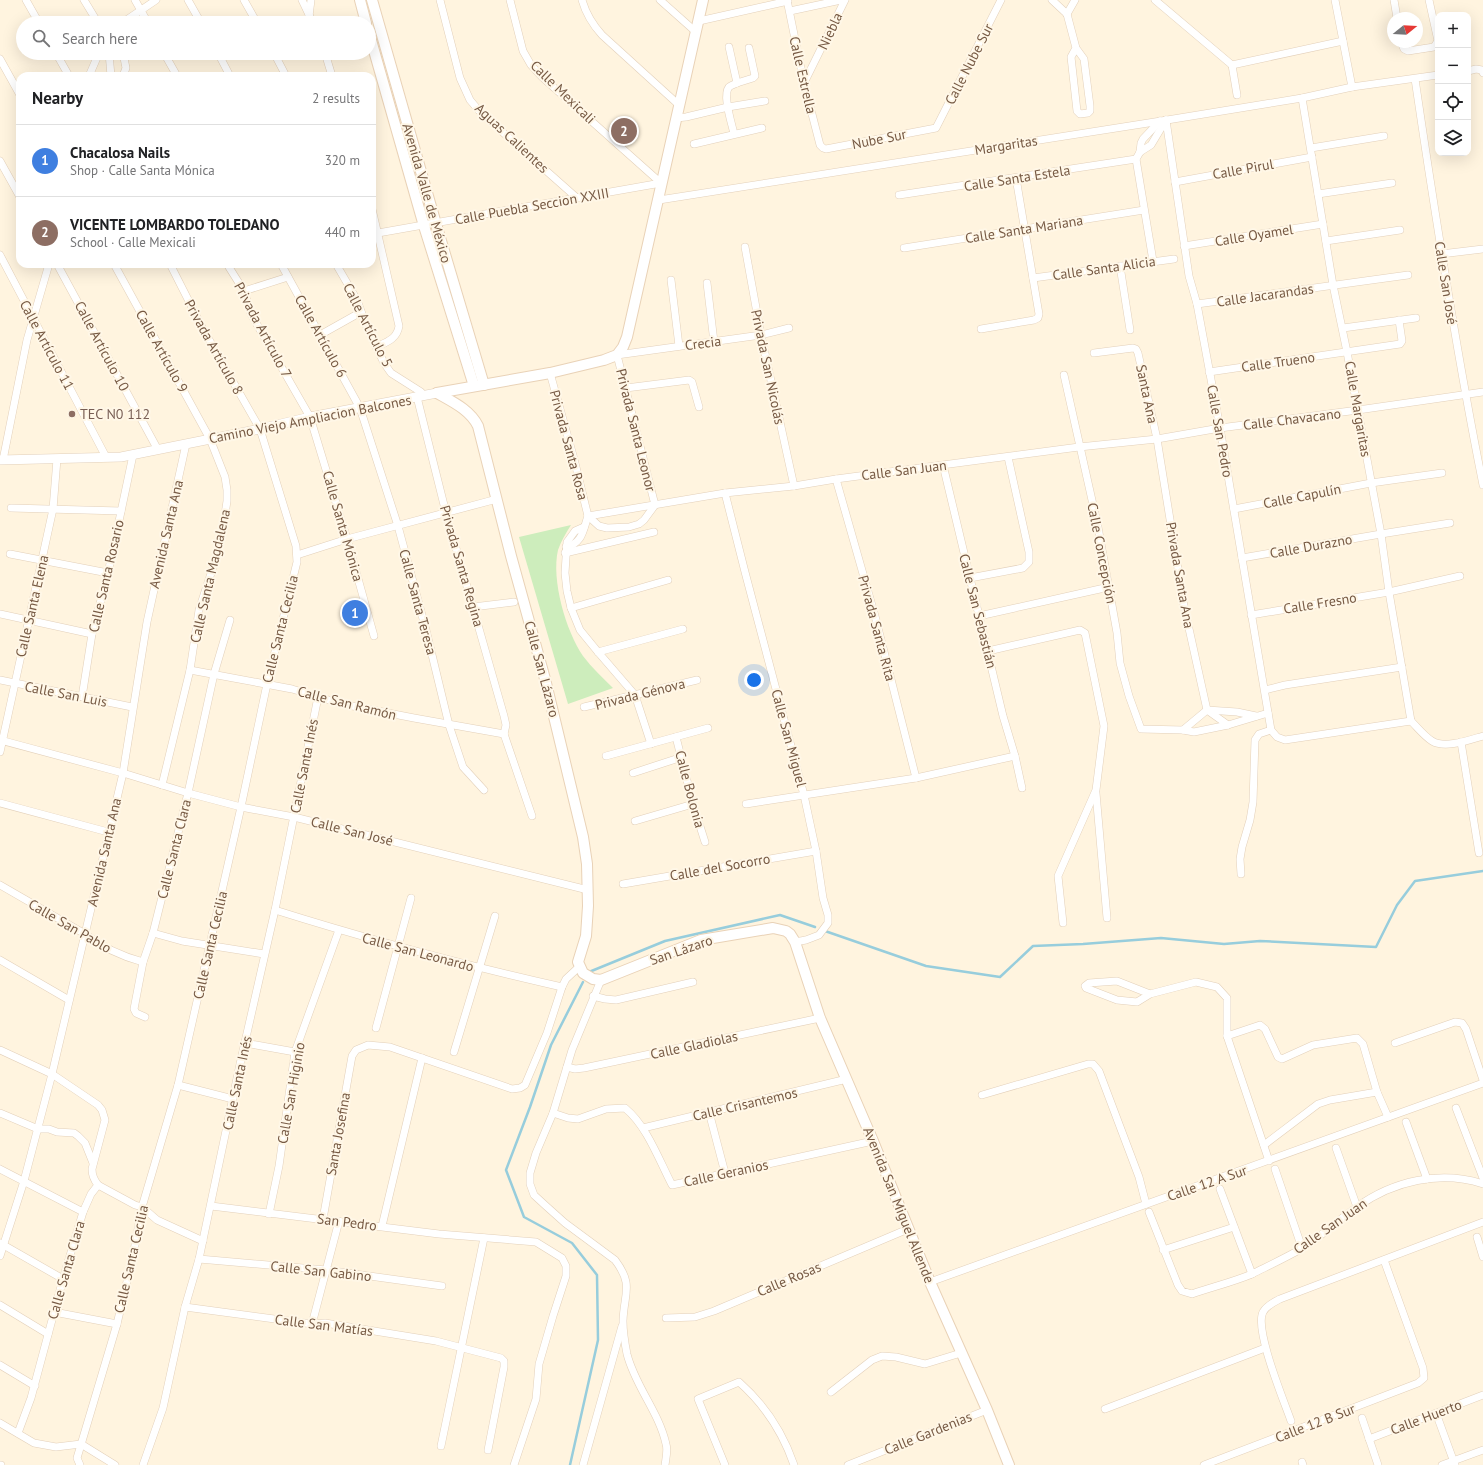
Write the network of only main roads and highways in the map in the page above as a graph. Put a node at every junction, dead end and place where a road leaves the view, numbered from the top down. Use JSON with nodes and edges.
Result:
{"nodes":[{"id":1,"x":360,"y":0,"type":"edge"},
{"id":2,"x":372,"y":0,"type":"edge"},
{"id":3,"x":703,"y":0,"type":"edge"},
{"id":4,"x":364,"y":16,"type":"edge"},
{"id":5,"x":376,"y":58,"type":"edge"},
{"id":6,"x":484,"y":385,"type":"junction"},
{"id":7,"x":474,"y":386,"type":"junction"},
{"id":8,"x":437,"y":393,"type":"joint"},
{"id":9,"x":794,"y":942,"type":"joint"},
{"id":10,"x":601,"y":980,"type":"joint"},
{"id":11,"x":1009,"y":1465,"type":"edge"}],
"edges":[{"from":1,"to":4,"type":"main road"},
{"from":2,"to":6,"type":"main road","name":"Avenida Valle de México"},
{"from":3,"to":6,"type":"main road","name":"Camino Viejo Ampliacion Balcones"},
{"from":5,"to":7,"type":"main road","name":"Avenida Valle de México"},
{"from":6,"to":7,"type":"main road","name":"Camino Viejo Ampliacion Balcones"},
{"from":7,"to":8,"type":"main road","name":"Camino Viejo Ampliacion Balcones"},
{"from":8,"to":10,"type":"main road","name":"Calle San Lázaro"},
{"from":9,"to":10,"type":"main road","name":"San Lázaro"},
{"from":9,"to":11,"type":"main road","name":"Avenida San Miguel Allende"}]}
